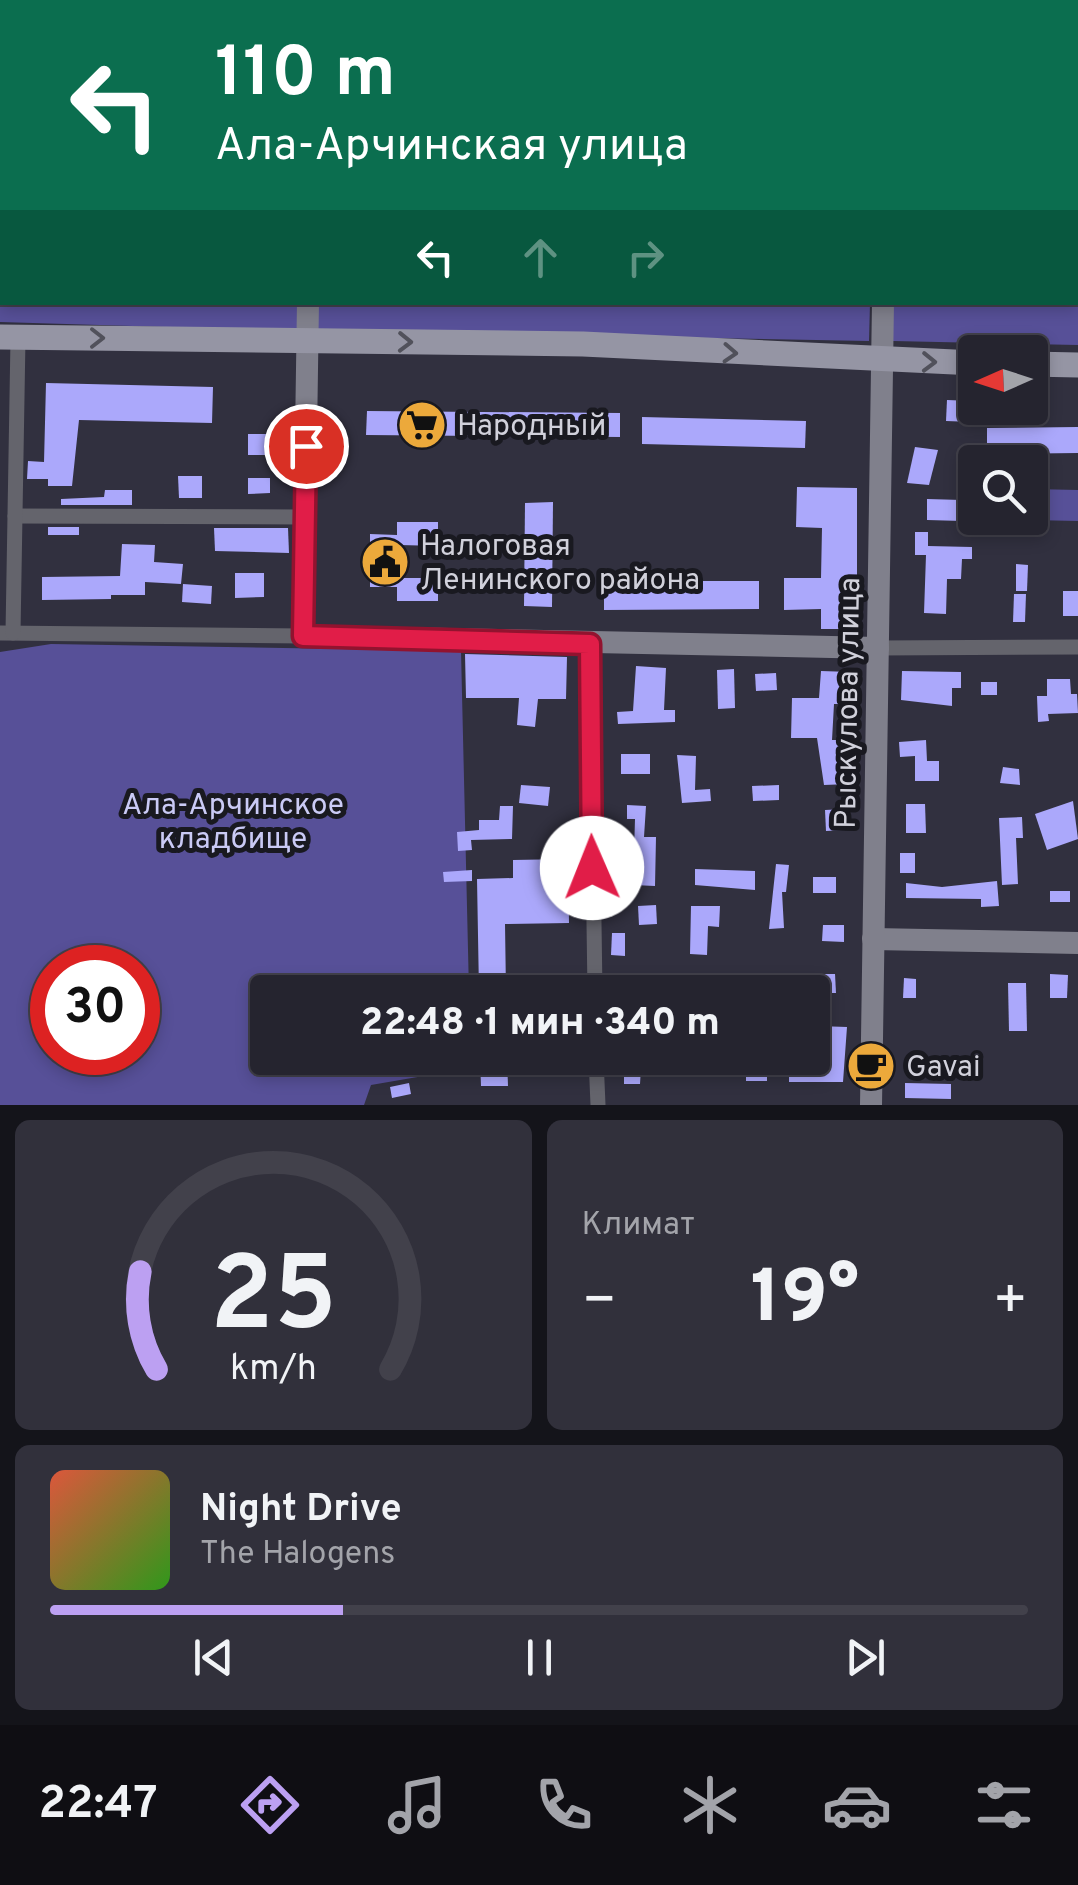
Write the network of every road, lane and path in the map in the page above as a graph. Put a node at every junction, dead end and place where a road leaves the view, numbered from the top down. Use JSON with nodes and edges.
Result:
{"nodes":[{"id":1,"x":308,"y":305,"type":"edge"},
{"id":2,"x":883,"y":305,"type":"edge"},
{"id":3,"x":9,"y":338,"type":"edge"},
{"id":4,"x":308,"y":340,"type":"junction"},
{"id":5,"x":882,"y":361,"type":"junction"},
{"id":6,"x":958,"y":363,"type":"edge"},
{"id":7,"x":1048,"y":365,"type":"edge"},
{"id":8,"x":1078,"y":366,"type":"edge"},
{"id":9,"x":15,"y":516,"type":"junction"},
{"id":10,"x":304,"y":517,"type":"junction"},
{"id":11,"x":6,"y":633,"type":"edge"},
{"id":12,"x":303,"y":636,"type":"junction"},
{"id":13,"x":590,"y":644,"type":"junction"},
{"id":14,"x":1078,"y":646,"type":"edge"},
{"id":15,"x":878,"y":648,"type":"junction"},
{"id":16,"x":873,"y":939,"type":"junction"},
{"id":17,"x":1078,"y":943,"type":"edge"},
{"id":18,"x":595,"y":975,"type":"edge"},
{"id":19,"x":597,"y":1075,"type":"edge"},
{"id":20,"x":598,"y":1105,"type":"edge"},
{"id":21,"x":871,"y":1105,"type":"edge"}],
"edges":[{"from":1,"to":4,"type":"street"},
{"from":2,"to":5,"type":"street","name":"Рыскулова улица"},
{"from":3,"to":4,"type":"main road","one_way":true},
{"from":3,"to":9,"type":"street"},
{"from":4,"to":5,"type":"main road","one_way":true},
{"from":4,"to":10,"type":"street"},
{"from":5,"to":6,"type":"main road","one_way":true},
{"from":5,"to":15,"type":"street","name":"Рыскулова улица"},
{"from":7,"to":8,"type":"main road"},
{"from":9,"to":10,"type":"street"},
{"from":9,"to":11,"type":"street"},
{"from":10,"to":12,"type":"street"},
{"from":11,"to":12,"type":"street"},
{"from":12,"to":13,"type":"street"},
{"from":13,"to":15,"type":"street"},
{"from":13,"to":18,"type":"street"},
{"from":14,"to":15,"type":"street"},
{"from":15,"to":16,"type":"street","name":"Рыскулова улица"},
{"from":16,"to":17,"type":"street"},
{"from":16,"to":21,"type":"street","name":"Рыскулова улица"},
{"from":19,"to":20,"type":"street"}]}
